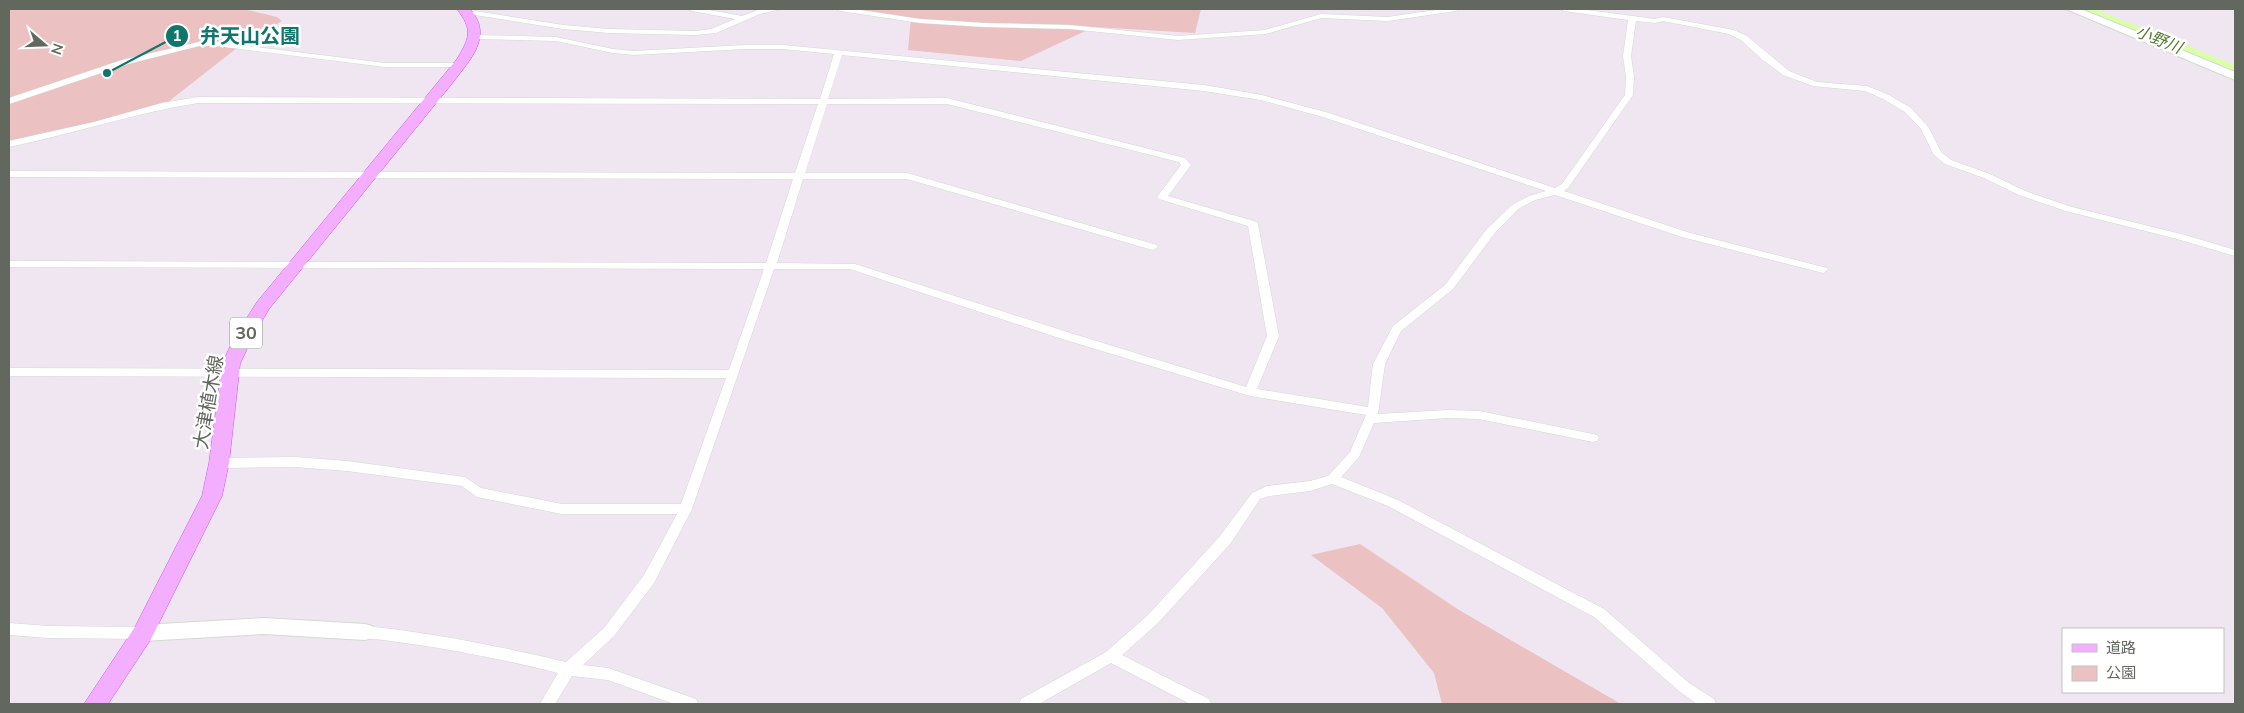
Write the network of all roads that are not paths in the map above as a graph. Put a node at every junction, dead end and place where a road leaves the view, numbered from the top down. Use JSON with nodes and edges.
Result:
{"nodes":[{"id":1,"x":692,"y":9,"type":"edge"},
{"id":2,"x":778,"y":9,"type":"edge"},
{"id":3,"x":840,"y":9,"type":"edge"},
{"id":4,"x":1456,"y":9,"type":"edge"},
{"id":5,"x":1564,"y":9,"type":"edge"},
{"id":6,"x":1666,"y":9,"type":"edge"},
{"id":7,"x":2072,"y":9,"type":"edge"},
{"id":8,"x":472,"y":11,"type":"edge"},
{"id":9,"x":742,"y":18,"type":"junction"},
{"id":10,"x":1632,"y":18,"type":"junction"},
{"id":11,"x":1663,"y":20,"type":"junction"},
{"id":12,"x":474,"y":37,"type":"junction"},
{"id":13,"x":839,"y":52,"type":"junction"},
{"id":14,"x":458,"y":65,"type":"junction"},
{"id":15,"x":2235,"y":76,"type":"edge"},
{"id":16,"x":431,"y":100,"type":"junction"},
{"id":17,"x":9,"y":101,"type":"edge"},
{"id":18,"x":823,"y":101,"type":"junction"},
{"id":19,"x":9,"y":144,"type":"edge"},
{"id":20,"x":9,"y":174,"type":"edge"},
{"id":21,"x":368,"y":176,"type":"junction"},
{"id":22,"x":798,"y":176,"type":"junction"},
{"id":23,"x":1558,"y":191,"type":"junction"},
{"id":24,"x":1153,"y":246,"type":"dead end"},
{"id":25,"x":2235,"y":253,"type":"edge"},
{"id":26,"x":298,"y":263,"type":"junction"},
{"id":27,"x":9,"y":264,"type":"edge"},
{"id":28,"x":770,"y":267,"type":"junction"},
{"id":29,"x":1823,"y":270,"type":"dead end"},
{"id":30,"x":9,"y":372,"type":"edge"},
{"id":31,"x":231,"y":372,"type":"junction"},
{"id":32,"x":734,"y":374,"type":"junction"},
{"id":33,"x":1250,"y":392,"type":"junction"},
{"id":34,"x":1372,"y":416,"type":"junction"},
{"id":35,"x":1593,"y":438,"type":"dead end"},
{"id":36,"x":219,"y":463,"type":"junction"},
{"id":37,"x":1332,"y":479,"type":"junction"},
{"id":38,"x":686,"y":510,"type":"junction"},
{"id":39,"x":9,"y":628,"type":"edge"},
{"id":40,"x":365,"y":632,"type":"joint"},
{"id":41,"x":143,"y":633,"type":"junction"},
{"id":42,"x":1111,"y":656,"type":"junction"},
{"id":43,"x":568,"y":669,"type":"junction"},
{"id":44,"x":1199,"y":703,"type":"edge"},
{"id":45,"x":95,"y":704,"type":"edge"},
{"id":46,"x":547,"y":704,"type":"edge"},
{"id":47,"x":692,"y":704,"type":"edge"},
{"id":48,"x":1026,"y":704,"type":"edge"},
{"id":49,"x":1709,"y":704,"type":"edge"}],
"edges":[{"from":1,"to":9,"type":"street"},
{"from":2,"to":9,"type":"street"},
{"from":3,"to":4,"type":"street"},
{"from":5,"to":10,"type":"street"},
{"from":6,"to":11,"type":"street"},
{"from":7,"to":15,"type":"street"},
{"from":8,"to":9,"type":"street"},
{"from":8,"to":12,"type":"main road"},
{"from":10,"to":11,"type":"street"},
{"from":10,"to":23,"type":"street"},
{"from":11,"to":25,"type":"street"},
{"from":12,"to":13,"type":"street"},
{"from":12,"to":14,"type":"main road","name":"大津植木線","number":"30"},
{"from":13,"to":18,"type":"street"},
{"from":13,"to":23,"type":"street"},
{"from":14,"to":16,"type":"main road","name":"大津植木線","number":"30"},
{"from":14,"to":17,"type":"street"},
{"from":16,"to":18,"type":"street"},
{"from":16,"to":19,"type":"street"},
{"from":16,"to":21,"type":"main road","name":"大津植木線","number":"30"},
{"from":18,"to":22,"type":"street"},
{"from":18,"to":33,"type":"street"},
{"from":20,"to":21,"type":"street"},
{"from":21,"to":22,"type":"street"},
{"from":21,"to":26,"type":"main road","name":"大津植木線","number":"30"},
{"from":22,"to":24,"type":"street"},
{"from":22,"to":28,"type":"street"},
{"from":23,"to":29,"type":"street"},
{"from":23,"to":34,"type":"street"},
{"from":26,"to":27,"type":"street"},
{"from":26,"to":28,"type":"street"},
{"from":26,"to":31,"type":"main road","name":"大津植木線","number":"30"},
{"from":28,"to":32,"type":"street"},
{"from":28,"to":33,"type":"street"},
{"from":30,"to":31,"type":"street"},
{"from":31,"to":32,"type":"street"},
{"from":31,"to":36,"type":"main road","name":"大津植木線","number":"30"},
{"from":32,"to":38,"type":"street"},
{"from":33,"to":34,"type":"street"},
{"from":34,"to":35,"type":"street"},
{"from":34,"to":37,"type":"street"},
{"from":36,"to":38,"type":"street"},
{"from":36,"to":41,"type":"main road","name":"大津植木線","number":"30"},
{"from":37,"to":42,"type":"street"},
{"from":37,"to":49,"type":"street"},
{"from":38,"to":43,"type":"street"},
{"from":39,"to":41,"type":"street"},
{"from":40,"to":41,"type":"street"},
{"from":40,"to":43,"type":"street"},
{"from":41,"to":45,"type":"main road","name":"大津植木線","number":"30"},
{"from":42,"to":44,"type":"street"},
{"from":42,"to":48,"type":"street"},
{"from":43,"to":46,"type":"street"},
{"from":43,"to":47,"type":"street"}]}
